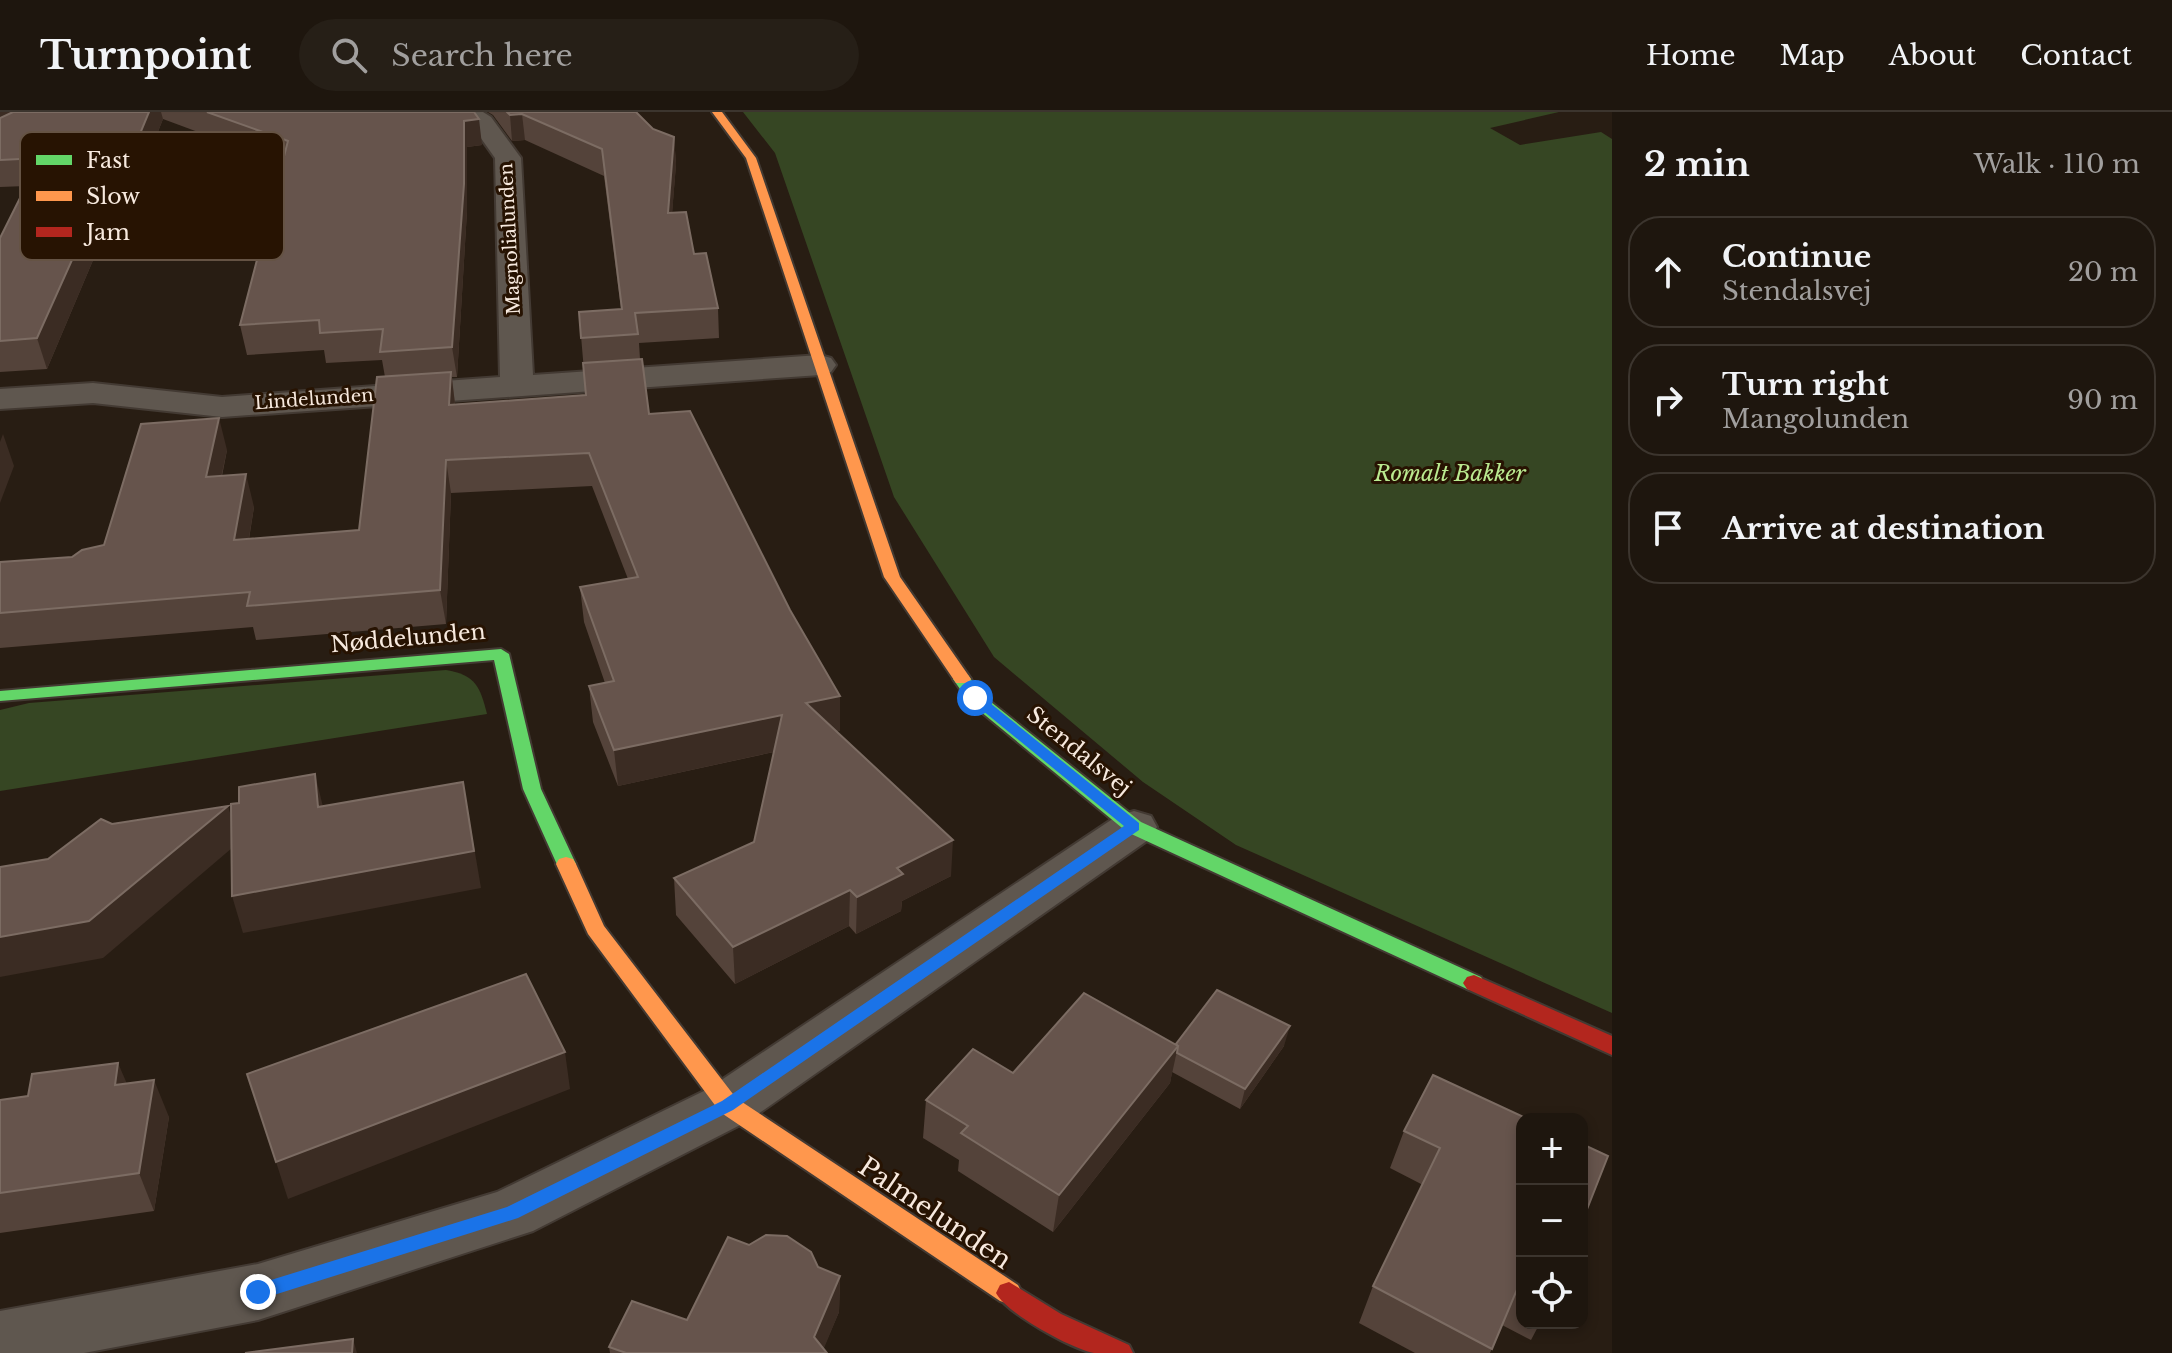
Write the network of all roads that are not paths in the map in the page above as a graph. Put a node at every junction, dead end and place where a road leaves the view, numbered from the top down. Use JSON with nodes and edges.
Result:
{"nodes":[{"id":1,"x":465,"y":112,"type":"edge"},
{"id":2,"x":717,"y":112,"type":"edge"},
{"id":3,"x":820,"y":365,"type":"junction"},
{"id":4,"x":517,"y":384,"type":"junction"},
{"id":5,"x":0,"y":399,"type":"edge"},
{"id":6,"x":0,"y":696,"type":"edge"},
{"id":7,"x":1134,"y":827,"type":"junction"},
{"id":8,"x":1612,"y":1046,"type":"edge"},
{"id":9,"x":728,"y":1105,"type":"junction"},
{"id":10,"x":0,"y":1340,"type":"edge"},
{"id":11,"x":1120,"y":1353,"type":"edge"}],
"edges":[{"from":1,"to":4,"type":"street","name":"Magnolialunden"},
{"from":2,"to":3,"type":"street","name":"Stendalsvej"},
{"from":3,"to":4,"type":"street","name":"Lindelunden"},
{"from":3,"to":7,"type":"street","name":"Stendalsvej"},
{"from":4,"to":5,"type":"street","name":"Lindelunden"},
{"from":6,"to":9,"type":"street","name":"Nøddelunden"},
{"from":7,"to":8,"type":"street","name":"Stendalsvej"},
{"from":7,"to":9,"type":"street"},
{"from":9,"to":10,"type":"street"},
{"from":9,"to":11,"type":"street","name":"Palmelunden"}]}
